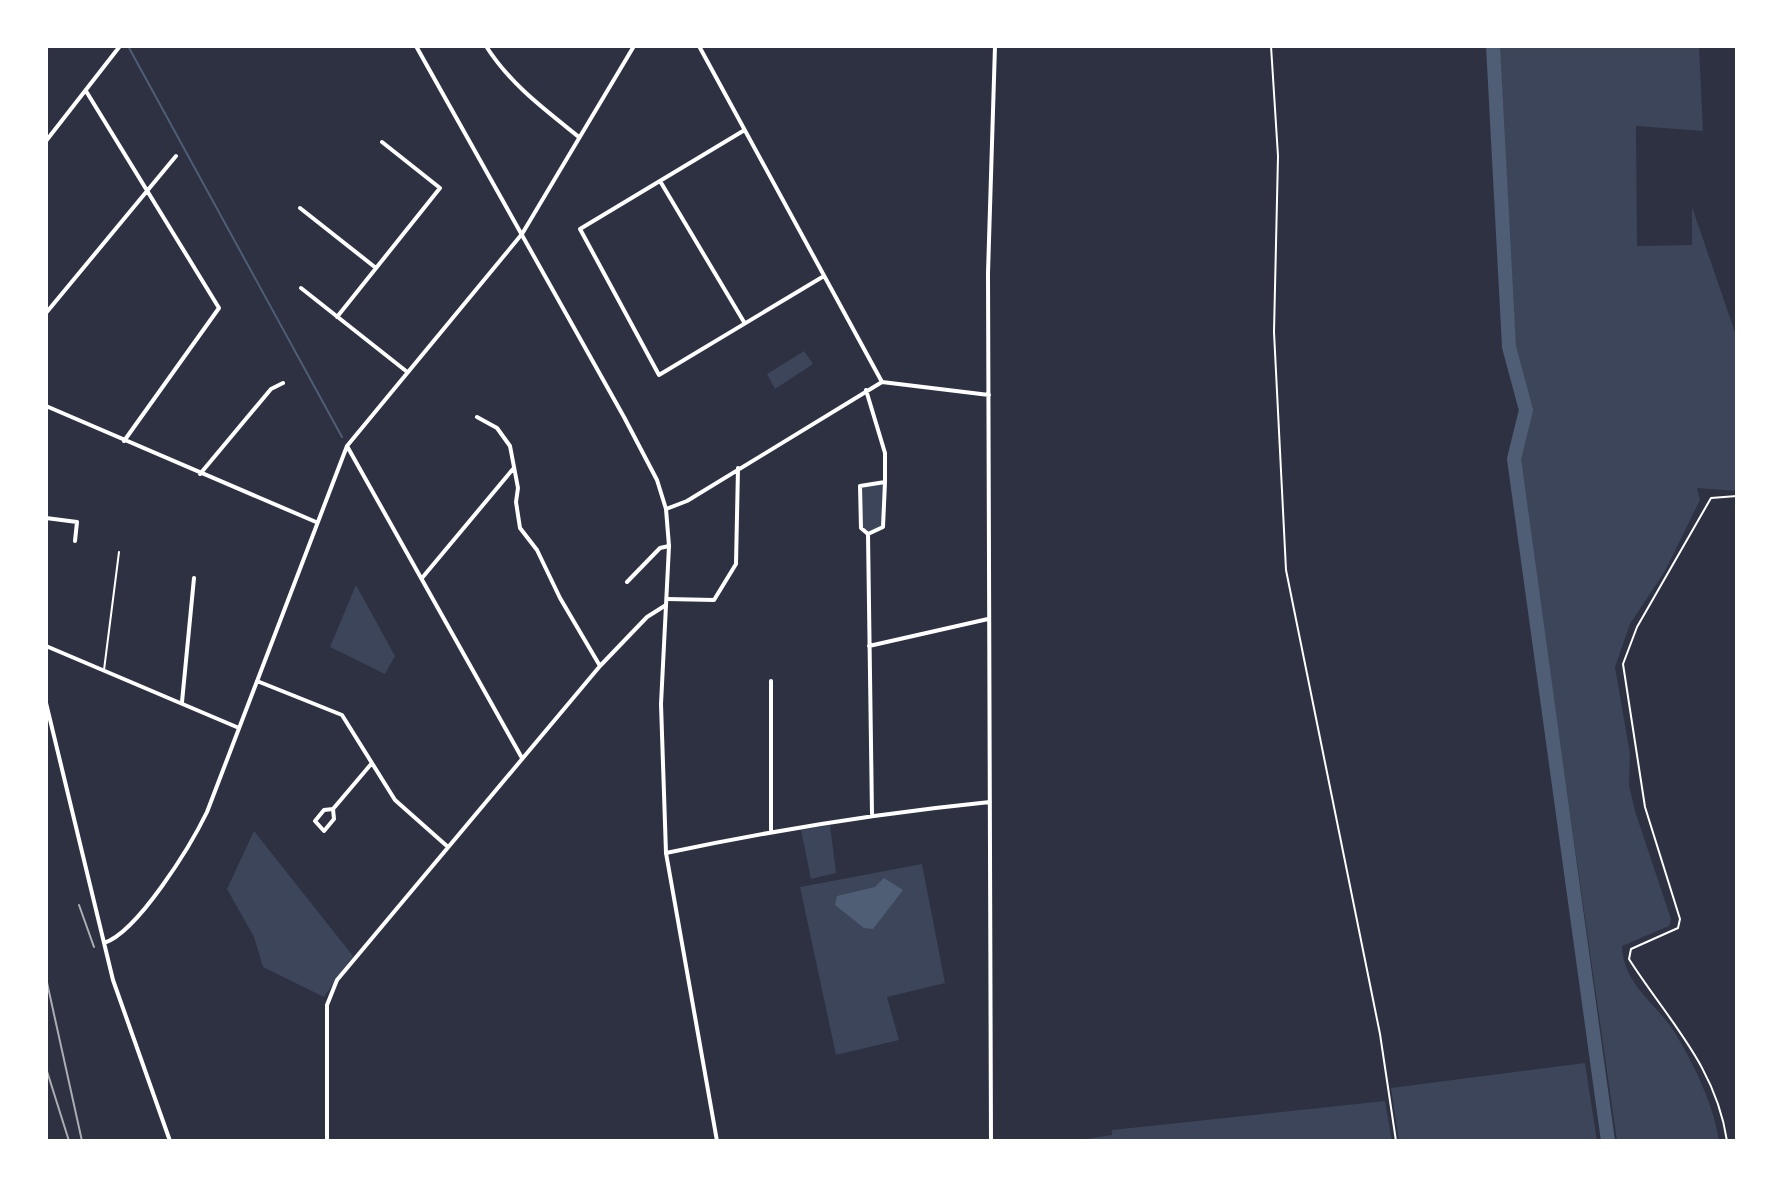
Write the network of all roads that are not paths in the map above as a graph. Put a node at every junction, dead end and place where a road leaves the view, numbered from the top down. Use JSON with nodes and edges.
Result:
{"nodes":[{"id":1,"x":120,"y":46,"type":"edge"},
{"id":2,"x":416,"y":46,"type":"edge"},
{"id":3,"x":486,"y":46,"type":"edge"},
{"id":4,"x":634,"y":46,"type":"edge"},
{"id":5,"x":699,"y":46,"type":"edge"},
{"id":6,"x":995,"y":46,"type":"edge"},
{"id":7,"x":86,"y":91,"type":"junction"},
{"id":8,"x":743,"y":131,"type":"junction"},
{"id":9,"x":579,"y":137,"type":"junction"},
{"id":10,"x":46,"y":141,"type":"edge"},
{"id":11,"x":382,"y":142,"type":"dead end"},
{"id":12,"x":176,"y":156,"type":"dead end"},
{"id":13,"x":660,"y":181,"type":"junction"},
{"id":14,"x":147,"y":189,"type":"junction"},
{"id":15,"x":300,"y":208,"type":"dead end"},
{"id":16,"x":522,"y":234,"type":"junction"},
{"id":17,"x":376,"y":268,"type":"junction"},
{"id":18,"x":824,"y":276,"type":"junction"},
{"id":19,"x":301,"y":288,"type":"dead end"},
{"id":20,"x":46,"y":313,"type":"edge"},
{"id":21,"x":337,"y":317,"type":"junction"},
{"id":22,"x":744,"y":322,"type":"junction"},
{"id":23,"x":406,"y":371,"type":"junction"},
{"id":24,"x":882,"y":382,"type":"junction"},
{"id":25,"x":283,"y":383,"type":"dead end"},
{"id":26,"x":866,"y":390,"type":"junction"},
{"id":27,"x":989,"y":395,"type":"junction"},
{"id":28,"x":46,"y":406,"type":"edge"},
{"id":29,"x":477,"y":417,"type":"dead end"},
{"id":30,"x":124,"y":441,"type":"junction"},
{"id":31,"x":347,"y":446,"type":"junction"},
{"id":32,"x":514,"y":468,"type":"junction"},
{"id":33,"x":738,"y":468,"type":"junction"},
{"id":34,"x":200,"y":474,"type":"junction"},
{"id":35,"x":885,"y":482,"type":"junction"},
{"id":36,"x":666,"y":509,"type":"junction"},
{"id":37,"x":46,"y":518,"type":"edge"},
{"id":38,"x":317,"y":522,"type":"junction"},
{"id":39,"x":868,"y":534,"type":"junction"},
{"id":40,"x":75,"y":541,"type":"dead end"},
{"id":41,"x":669,"y":546,"type":"junction"},
{"id":42,"x":119,"y":552,"type":"dead end"},
{"id":43,"x":194,"y":578,"type":"dead end"},
{"id":44,"x":422,"y":578,"type":"junction"},
{"id":45,"x":627,"y":582,"type":"dead end"},
{"id":46,"x":666,"y":602,"type":"junction"},
{"id":47,"x":989,"y":619,"type":"junction"},
{"id":48,"x":46,"y":646,"type":"edge"},
{"id":49,"x":869,"y":646,"type":"junction"},
{"id":50,"x":600,"y":666,"type":"junction"},
{"id":51,"x":103,"y":671,"type":"junction"},
{"id":52,"x":257,"y":681,"type":"junction"},
{"id":53,"x":771,"y":681,"type":"dead end"},
{"id":54,"x":182,"y":702,"type":"junction"},
{"id":55,"x":46,"y":703,"type":"edge"},
{"id":56,"x":239,"y":728,"type":"junction"},
{"id":57,"x":522,"y":759,"type":"junction"},
{"id":58,"x":372,"y":763,"type":"junction"},
{"id":59,"x":990,"y":802,"type":"junction"},
{"id":60,"x":333,"y":809,"type":"junction"},
{"id":61,"x":872,"y":814,"type":"junction"},
{"id":62,"x":771,"y":830,"type":"junction"},
{"id":63,"x":448,"y":847,"type":"junction"},
{"id":64,"x":666,"y":853,"type":"junction"},
{"id":65,"x":104,"y":943,"type":"junction"},
{"id":66,"x":170,"y":1141,"type":"edge"},
{"id":67,"x":327,"y":1141,"type":"edge"},
{"id":68,"x":717,"y":1141,"type":"edge"},
{"id":69,"x":991,"y":1141,"type":"edge"}],
"edges":[{"from":1,"to":7,"type":"street"},
{"from":2,"to":16,"type":"street"},
{"from":3,"to":9,"type":"street"},
{"from":4,"to":9,"type":"street"},
{"from":5,"to":8,"type":"street"},
{"from":6,"to":27,"type":"street"},
{"from":7,"to":10,"type":"street"},
{"from":7,"to":14,"type":"street"},
{"from":8,"to":13,"type":"street"},
{"from":8,"to":18,"type":"street"},
{"from":9,"to":16,"type":"street"},
{"from":11,"to":17,"type":"street"},
{"from":12,"to":14,"type":"street"},
{"from":13,"to":22,"type":"street"},
{"from":13,"to":22,"type":"street"},
{"from":14,"to":20,"type":"street"},
{"from":14,"to":30,"type":"street"},
{"from":15,"to":17,"type":"street"},
{"from":16,"to":23,"type":"street"},
{"from":16,"to":36,"type":"street"},
{"from":17,"to":21,"type":"street"},
{"from":18,"to":22,"type":"street"},
{"from":18,"to":24,"type":"street"},
{"from":19,"to":21,"type":"street"},
{"from":21,"to":23,"type":"street"},
{"from":23,"to":31,"type":"street"},
{"from":24,"to":26,"type":"street"},
{"from":24,"to":27,"type":"street"},
{"from":25,"to":34,"type":"street"},
{"from":26,"to":33,"type":"street"},
{"from":26,"to":35,"type":"street"},
{"from":27,"to":47,"type":"street"},
{"from":28,"to":30,"type":"street"},
{"from":29,"to":32,"type":"street"},
{"from":30,"to":34,"type":"street"},
{"from":31,"to":38,"type":"street"},
{"from":31,"to":44,"type":"street"},
{"from":32,"to":44,"type":"street"},
{"from":32,"to":50,"type":"street"},
{"from":33,"to":36,"type":"street"},
{"from":33,"to":46,"type":"street"},
{"from":34,"to":38,"type":"street"},
{"from":35,"to":39,"type":"street"},
{"from":35,"to":39,"type":"street"},
{"from":36,"to":41,"type":"street"},
{"from":37,"to":40,"type":"street"},
{"from":38,"to":52,"type":"street"},
{"from":39,"to":49,"type":"street"},
{"from":41,"to":45,"type":"street"},
{"from":41,"to":46,"type":"street"},
{"from":42,"to":51,"type":"lane"},
{"from":43,"to":54,"type":"street"},
{"from":44,"to":57,"type":"street"},
{"from":46,"to":50,"type":"street"},
{"from":46,"to":64,"type":"street"},
{"from":47,"to":49,"type":"street"},
{"from":47,"to":59,"type":"street"},
{"from":48,"to":51,"type":"street"},
{"from":49,"to":61,"type":"street"},
{"from":50,"to":57,"type":"street"},
{"from":51,"to":54,"type":"street"},
{"from":52,"to":56,"type":"street"},
{"from":52,"to":58,"type":"street"},
{"from":53,"to":62,"type":"street"},
{"from":54,"to":56,"type":"street"},
{"from":55,"to":65,"type":"street"},
{"from":56,"to":65,"type":"street"},
{"from":57,"to":63,"type":"street"},
{"from":58,"to":60,"type":"street"},
{"from":58,"to":63,"type":"street"},
{"from":59,"to":61,"type":"street"},
{"from":59,"to":69,"type":"street"},
{"from":60,"to":60,"type":"street"},
{"from":61,"to":62,"type":"street"},
{"from":62,"to":64,"type":"street"},
{"from":63,"to":67,"type":"street"},
{"from":64,"to":68,"type":"street"},
{"from":65,"to":66,"type":"street"}]}
